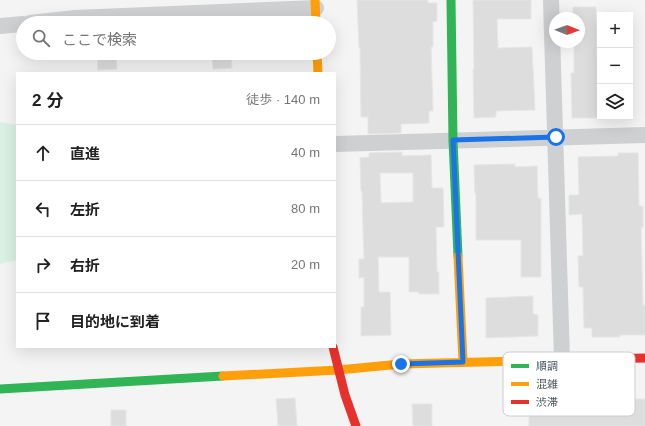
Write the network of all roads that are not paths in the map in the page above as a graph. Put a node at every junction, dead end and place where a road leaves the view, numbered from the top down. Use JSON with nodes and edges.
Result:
{"nodes":[{"id":1,"x":450,"y":0,"type":"edge"},
{"id":2,"x":551,"y":0,"type":"edge"},
{"id":3,"x":316,"y":10,"type":"edge"},
{"id":4,"x":135,"y":16,"type":"edge"},
{"id":5,"x":16,"y":25,"type":"edge"},
{"id":6,"x":0,"y":26,"type":"edge"},
{"id":7,"x":317,"y":60,"type":"edge"},
{"id":8,"x":318,"y":72,"type":"edge"},
{"id":9,"x":645,"y":135,"type":"edge"},
{"id":10,"x":556,"y":137,"type":"junction"},
{"id":11,"x":453,"y":140,"type":"junction"},
{"id":12,"x":336,"y":144,"type":"edge"},
{"id":13,"x":333,"y":348,"type":"edge"},
{"id":14,"x":562,"y":352,"type":"edge"},
{"id":15,"x":635,"y":358,"type":"edge"},
{"id":16,"x":645,"y":358,"type":"edge"},
{"id":17,"x":503,"y":361,"type":"edge"},
{"id":18,"x":463,"y":362,"type":"junction"},
{"id":19,"x":338,"y":370,"type":"junction"},
{"id":20,"x":0,"y":389,"type":"edge"},
{"id":21,"x":356,"y":426,"type":"edge"}],
"edges":[{"from":1,"to":11,"type":"street"},
{"from":2,"to":10,"type":"street"},
{"from":3,"to":4,"type":"street"},
{"from":5,"to":6,"type":"street"},
{"from":7,"to":8,"type":"street"},
{"from":9,"to":10,"type":"street"},
{"from":10,"to":11,"type":"street"},
{"from":10,"to":14,"type":"street"},
{"from":11,"to":12,"type":"street"},
{"from":11,"to":18,"type":"street"},
{"from":13,"to":19,"type":"street"},
{"from":15,"to":16,"type":"street"},
{"from":17,"to":18,"type":"street"},
{"from":18,"to":19,"type":"street"},
{"from":19,"to":20,"type":"street"},
{"from":19,"to":21,"type":"street"}]}
